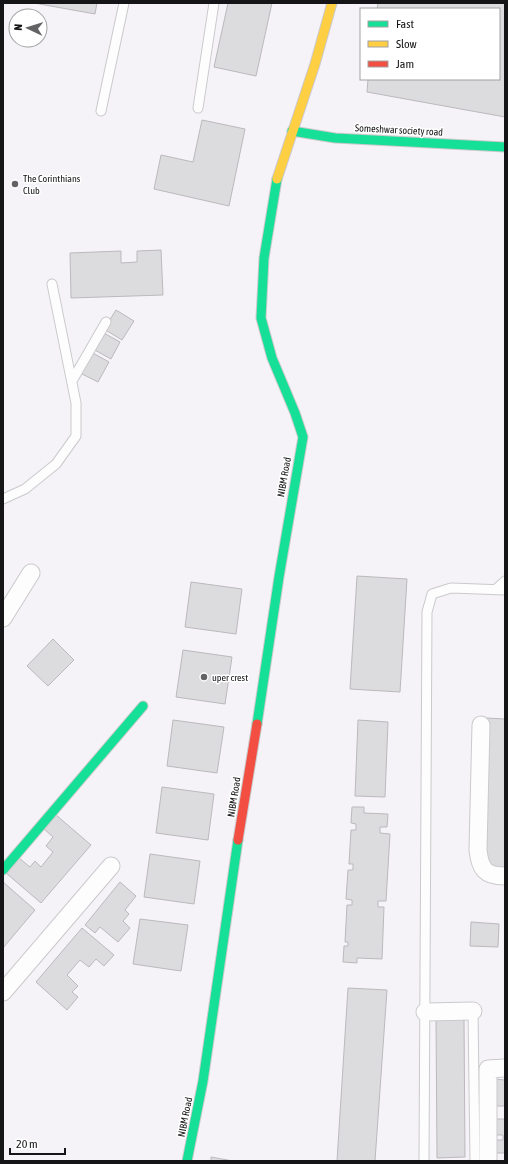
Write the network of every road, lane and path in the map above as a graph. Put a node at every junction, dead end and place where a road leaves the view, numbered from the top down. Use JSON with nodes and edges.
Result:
{"nodes":[{"id":1,"x":124,"y":3,"type":"edge"},
{"id":2,"x":214,"y":3,"type":"edge"},
{"id":3,"x":332,"y":3,"type":"edge"},
{"id":4,"x":198,"y":108,"type":"dead end"},
{"id":5,"x":101,"y":111,"type":"dead end"},
{"id":6,"x":292,"y":131,"type":"junction"},
{"id":7,"x":505,"y":147,"type":"edge"},
{"id":8,"x":52,"y":284,"type":"dead end"},
{"id":9,"x":106,"y":322,"type":"dead end"},
{"id":10,"x":72,"y":381,"type":"junction"},
{"id":11,"x":3,"y":499,"type":"edge"},
{"id":12,"x":31,"y":573,"type":"dead end"},
{"id":13,"x":505,"y":581,"type":"edge"},
{"id":14,"x":495,"y":590,"type":"junction"},
{"id":15,"x":505,"y":590,"type":"edge"},
{"id":16,"x":3,"y":618,"type":"edge"},
{"id":17,"x":143,"y":706,"type":"dead end"},
{"id":18,"x":481,"y":725,"type":"dead end"},
{"id":19,"x":111,"y":866,"type":"dead end"},
{"id":20,"x":3,"y":870,"type":"edge"},
{"id":21,"x":505,"y":876,"type":"edge"},
{"id":22,"x":3,"y":992,"type":"edge"},
{"id":23,"x":473,"y":1011,"type":"joint"},
{"id":24,"x":424,"y":1012,"type":"junction"},
{"id":25,"x":505,"y":1068,"type":"edge"},
{"id":26,"x":187,"y":1161,"type":"edge"},
{"id":27,"x":424,"y":1161,"type":"edge"},
{"id":28,"x":475,"y":1161,"type":"edge"},
{"id":29,"x":488,"y":1161,"type":"edge"}],
"edges":[{"from":1,"to":5,"type":"lane"},
{"from":2,"to":4,"type":"lane"},
{"from":3,"to":6,"type":"street"},
{"from":6,"to":7,"type":"street","name":"Someshwar society road"},
{"from":6,"to":26,"type":"street","name":"NIBM Road"},
{"from":8,"to":10,"type":"lane"},
{"from":9,"to":10,"type":"lane"},
{"from":10,"to":11,"type":"lane"},
{"from":12,"to":16,"type":"street"},
{"from":13,"to":14,"type":"lane"},
{"from":14,"to":15,"type":"lane"},
{"from":14,"to":24,"type":"lane"},
{"from":17,"to":20,"type":"street"},
{"from":18,"to":21,"type":"street"},
{"from":19,"to":22,"type":"street"},
{"from":23,"to":24,"type":"street"},
{"from":23,"to":28,"type":"lane"},
{"from":24,"to":27,"type":"lane"},
{"from":25,"to":29,"type":"street"}]}
